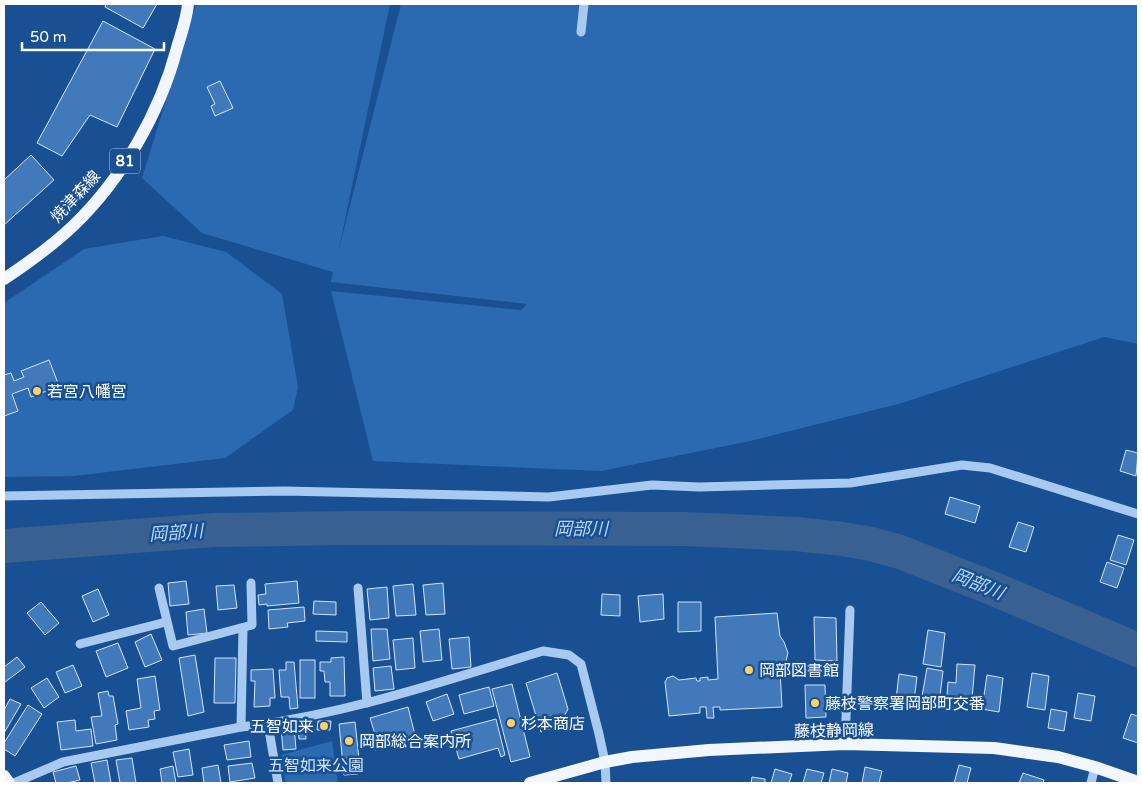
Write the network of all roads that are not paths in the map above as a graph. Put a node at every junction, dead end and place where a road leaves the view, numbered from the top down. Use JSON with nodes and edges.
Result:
{"nodes":[{"id":1,"x":188,"y":4,"type":"edge"},
{"id":2,"x":584,"y":4,"type":"edge"},
{"id":3,"x":581,"y":32,"type":"dead end"},
{"id":4,"x":4,"y":279,"type":"edge"},
{"id":5,"x":4,"y":496,"type":"edge"},
{"id":6,"x":1138,"y":514,"type":"edge"},
{"id":7,"x":251,"y":583,"type":"dead end"},
{"id":8,"x":158,"y":588,"type":"dead end"},
{"id":9,"x":358,"y":588,"type":"dead end"},
{"id":10,"x":850,"y":610,"type":"dead end"},
{"id":11,"x":166,"y":622,"type":"junction"},
{"id":12,"x":243,"y":628,"type":"junction"},
{"id":13,"x":80,"y":644,"type":"dead end"},
{"id":14,"x":367,"y":703,"type":"junction"},
{"id":15,"x":268,"y":724,"type":"junction"},
{"id":16,"x":241,"y":728,"type":"junction"},
{"id":17,"x":845,"y":744,"type":"junction"},
{"id":18,"x":605,"y":762,"type":"junction"},
{"id":19,"x":1096,"y":767,"type":"junction"},
{"id":20,"x":4,"y":776,"type":"edge"},
{"id":21,"x":1138,"y":782,"type":"edge"},
{"id":22,"x":9,"y":783,"type":"edge"},
{"id":23,"x":14,"y":783,"type":"edge"},
{"id":24,"x":278,"y":783,"type":"edge"},
{"id":25,"x":530,"y":783,"type":"edge"},
{"id":26,"x":606,"y":783,"type":"edge"},
{"id":27,"x":1091,"y":783,"type":"edge"}],
"edges":[{"from":1,"to":4,"type":"main road","name":"焼津森線","number":"81"},
{"from":2,"to":3,"type":"street"},
{"from":5,"to":6,"type":"street"},
{"from":7,"to":12,"type":"street"},
{"from":8,"to":11,"type":"street"},
{"from":9,"to":14,"type":"street"},
{"from":10,"to":17,"type":"street"},
{"from":11,"to":12,"type":"street"},
{"from":11,"to":13,"type":"street"},
{"from":12,"to":16,"type":"street"},
{"from":14,"to":15,"type":"street"},
{"from":14,"to":18,"type":"street"},
{"from":15,"to":16,"type":"street"},
{"from":15,"to":24,"type":"street"},
{"from":16,"to":23,"type":"street"},
{"from":17,"to":18,"type":"main road","name":"藤枝静岡線"},
{"from":17,"to":19,"type":"main road","name":"藤枝静岡線"},
{"from":18,"to":25,"type":"main road","name":"藤枝静岡線"},
{"from":18,"to":26,"type":"street"},
{"from":19,"to":21,"type":"main road","name":"藤枝静岡線"},
{"from":19,"to":27,"type":"street"},
{"from":20,"to":22,"type":"main road"}]}
